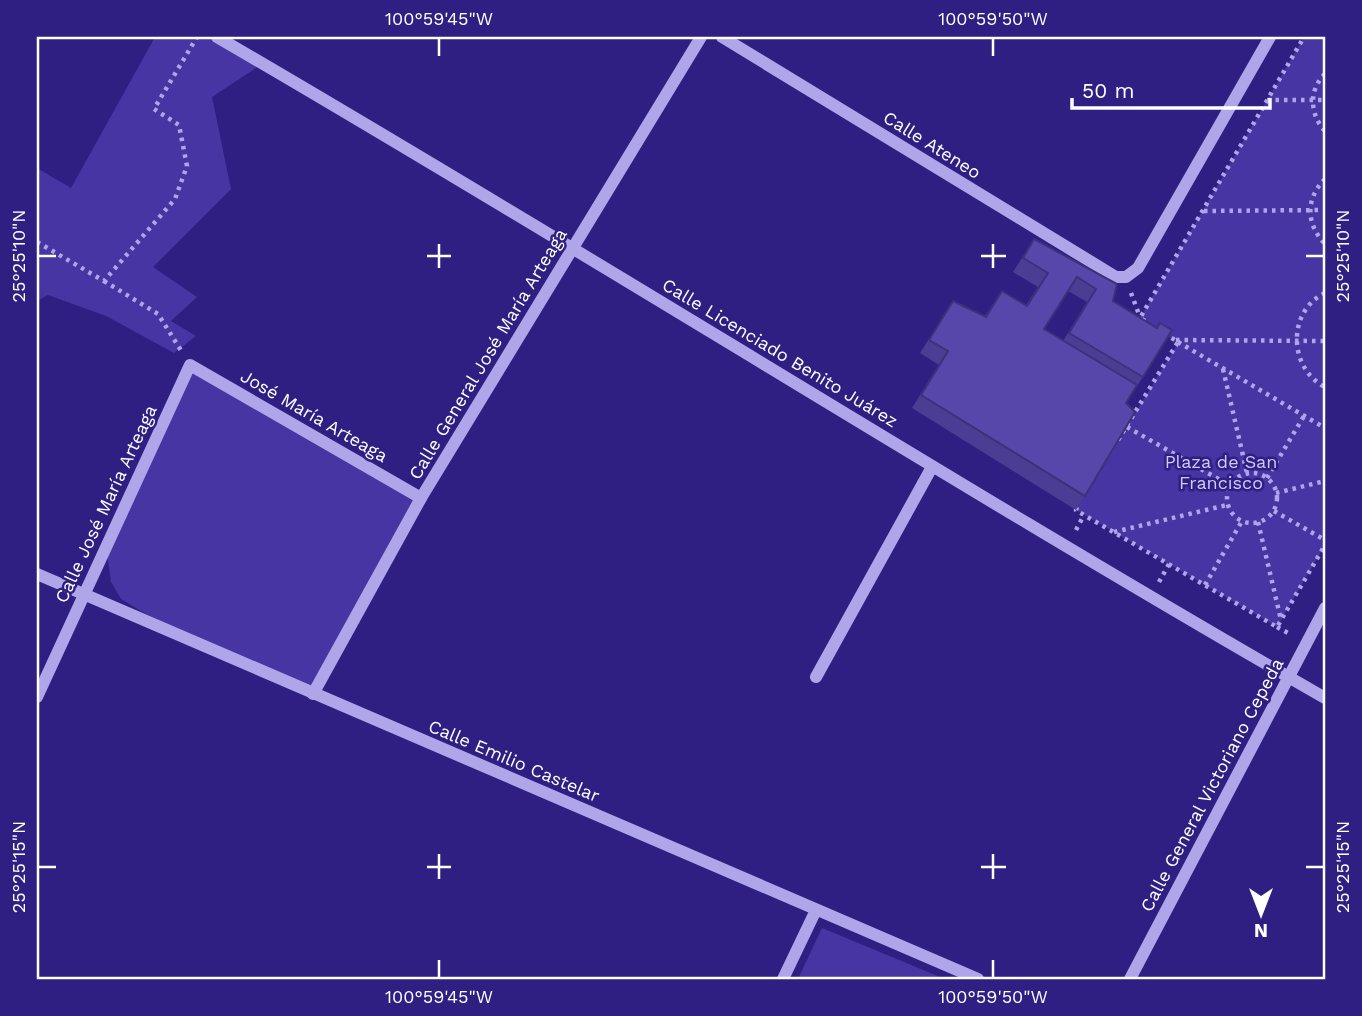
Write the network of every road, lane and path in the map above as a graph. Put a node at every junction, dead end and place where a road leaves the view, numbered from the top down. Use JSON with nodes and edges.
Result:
{"nodes":[{"id":1,"x":198,"y":37,"type":"edge"},
{"id":2,"x":217,"y":37,"type":"edge"},
{"id":3,"x":701,"y":37,"type":"edge"},
{"id":4,"x":722,"y":37,"type":"edge"},
{"id":5,"x":1270,"y":37,"type":"edge"},
{"id":6,"x":1304,"y":37,"type":"edge"},
{"id":7,"x":1325,"y":74,"type":"edge"},
{"id":8,"x":1267,"y":100,"type":"junction"},
{"id":9,"x":1313,"y":100,"type":"junction"},
{"id":10,"x":1325,"y":100,"type":"edge"},
{"id":11,"x":1325,"y":131,"type":"edge"},
{"id":12,"x":1325,"y":179,"type":"edge"},
{"id":13,"x":1203,"y":211,"type":"junction"},
{"id":14,"x":1310,"y":211,"type":"junction"},
{"id":15,"x":1325,"y":211,"type":"edge"},
{"id":16,"x":37,"y":242,"type":"edge"},
{"id":17,"x":1325,"y":244,"type":"edge"},
{"id":18,"x":574,"y":248,"type":"junction"},
{"id":19,"x":104,"y":281,"type":"junction"},
{"id":20,"x":1325,"y":293,"type":"edge"},
{"id":21,"x":1176,"y":341,"type":"junction"},
{"id":22,"x":1296,"y":341,"type":"junction"},
{"id":23,"x":1325,"y":341,"type":"edge"},
{"id":24,"x":190,"y":365,"type":"junction"},
{"id":25,"x":1223,"y":369,"type":"junction"},
{"id":26,"x":1325,"y":387,"type":"edge"},
{"id":27,"x":1304,"y":416,"type":"junction"},
{"id":28,"x":1127,"y":427,"type":"junction"},
{"id":29,"x":1325,"y":428,"type":"edge"},
{"id":30,"x":1112,"y":451,"type":"edge"},
{"id":31,"x":932,"y":467,"type":"junction"},
{"id":32,"x":1247,"y":473,"type":"junction"},
{"id":33,"x":1267,"y":478,"type":"junction"},
{"id":34,"x":1325,"y":481,"type":"edge"},
{"id":35,"x":1229,"y":485,"type":"junction"},
{"id":36,"x":1276,"y":493,"type":"junction"},
{"id":37,"x":421,"y":498,"type":"junction"},
{"id":38,"x":1083,"y":498,"type":"edge"},
{"id":39,"x":1227,"y":505,"type":"junction"},
{"id":40,"x":1274,"y":511,"type":"junction"},
{"id":41,"x":1242,"y":521,"type":"junction"},
{"id":42,"x":1258,"y":522,"type":"junction"},
{"id":43,"x":1114,"y":532,"type":"junction"},
{"id":44,"x":1325,"y":543,"type":"edge"},
{"id":45,"x":37,"y":574,"type":"edge"},
{"id":46,"x":1205,"y":585,"type":"junction"},
{"id":47,"x":83,"y":595,"type":"junction"},
{"id":48,"x":1325,"y":608,"type":"edge"},
{"id":49,"x":1281,"y":621,"type":"junction"},
{"id":50,"x":816,"y":677,"type":"dead end"},
{"id":51,"x":1289,"y":677,"type":"junction"},
{"id":52,"x":313,"y":694,"type":"junction"},
{"id":53,"x":37,"y":697,"type":"edge"},
{"id":54,"x":1325,"y":698,"type":"edge"},
{"id":55,"x":816,"y":910,"type":"junction"},
{"id":56,"x":783,"y":979,"type":"edge"},
{"id":57,"x":978,"y":979,"type":"edge"},
{"id":58,"x":1130,"y":979,"type":"edge"}],
"edges":[{"from":1,"to":19,"type":"path"},
{"from":2,"to":18,"type":"street","name":"Calle Licenciado Benito Juárez"},
{"from":3,"to":18,"type":"street","name":"Calle General José María Arteaga"},
{"from":4,"to":5,"type":"street","name":"Calle Ateneo"},
{"from":6,"to":8,"type":"path"},
{"from":7,"to":9,"type":"path"},
{"from":8,"to":9,"type":"path"},
{"from":8,"to":13,"type":"path"},
{"from":9,"to":10,"type":"path"},
{"from":9,"to":11,"type":"path"},
{"from":12,"to":14,"type":"path"},
{"from":13,"to":14,"type":"path"},
{"from":13,"to":21,"type":"path"},
{"from":14,"to":15,"type":"path"},
{"from":14,"to":17,"type":"path"},
{"from":16,"to":19,"type":"path"},
{"from":18,"to":31,"type":"street","name":"Calle Licenciado Benito Juárez"},
{"from":18,"to":37,"type":"street","name":"Calle General José María Arteaga"},
{"from":19,"to":24,"type":"path"},
{"from":20,"to":22,"type":"path"},
{"from":21,"to":22,"type":"path"},
{"from":21,"to":25,"type":"path"},
{"from":21,"to":28,"type":"path"},
{"from":22,"to":23,"type":"path"},
{"from":22,"to":26,"type":"path"},
{"from":24,"to":37,"type":"street","name":"José María Arteaga"},
{"from":24,"to":47,"type":"street","name":"Calle José María Arteaga"},
{"from":25,"to":27,"type":"path"},
{"from":25,"to":32,"type":"path"},
{"from":27,"to":29,"type":"path"},
{"from":27,"to":33,"type":"path"},
{"from":28,"to":30,"type":"path"},
{"from":28,"to":35,"type":"path"},
{"from":31,"to":50,"type":"street"},
{"from":31,"to":51,"type":"street","name":"Calle Licenciado Benito Juárez"},
{"from":32,"to":33,"type":"path"},
{"from":32,"to":35,"type":"path"},
{"from":33,"to":36,"type":"path"},
{"from":34,"to":36,"type":"path"},
{"from":35,"to":39,"type":"path"},
{"from":36,"to":40,"type":"path"},
{"from":37,"to":52,"type":"street","name":"Calle General José María Arteaga"},
{"from":38,"to":43,"type":"path"},
{"from":39,"to":41,"type":"path"},
{"from":39,"to":43,"type":"path"},
{"from":40,"to":42,"type":"path"},
{"from":40,"to":44,"type":"path"},
{"from":41,"to":42,"type":"path"},
{"from":41,"to":46,"type":"path"},
{"from":42,"to":49,"type":"path"},
{"from":43,"to":46,"type":"path"},
{"from":44,"to":49,"type":"path"},
{"from":45,"to":47,"type":"street","name":"Calle Emilio Castelar"},
{"from":46,"to":49,"type":"path"},
{"from":47,"to":52,"type":"street","name":"Calle Emilio Castelar"},
{"from":47,"to":53,"type":"street","name":"Calle José María Arteaga"},
{"from":48,"to":51,"type":"street","name":"Calle General Victoriano Cepeda"},
{"from":51,"to":54,"type":"street","name":"Calle Licenciado Benito Juárez"},
{"from":51,"to":58,"type":"street","name":"Calle General Victoriano Cepeda"},
{"from":52,"to":55,"type":"street","name":"Calle Emilio Castelar"},
{"from":55,"to":56,"type":"street"},
{"from":55,"to":57,"type":"street","name":"Calle Emilio Castelar"}]}
